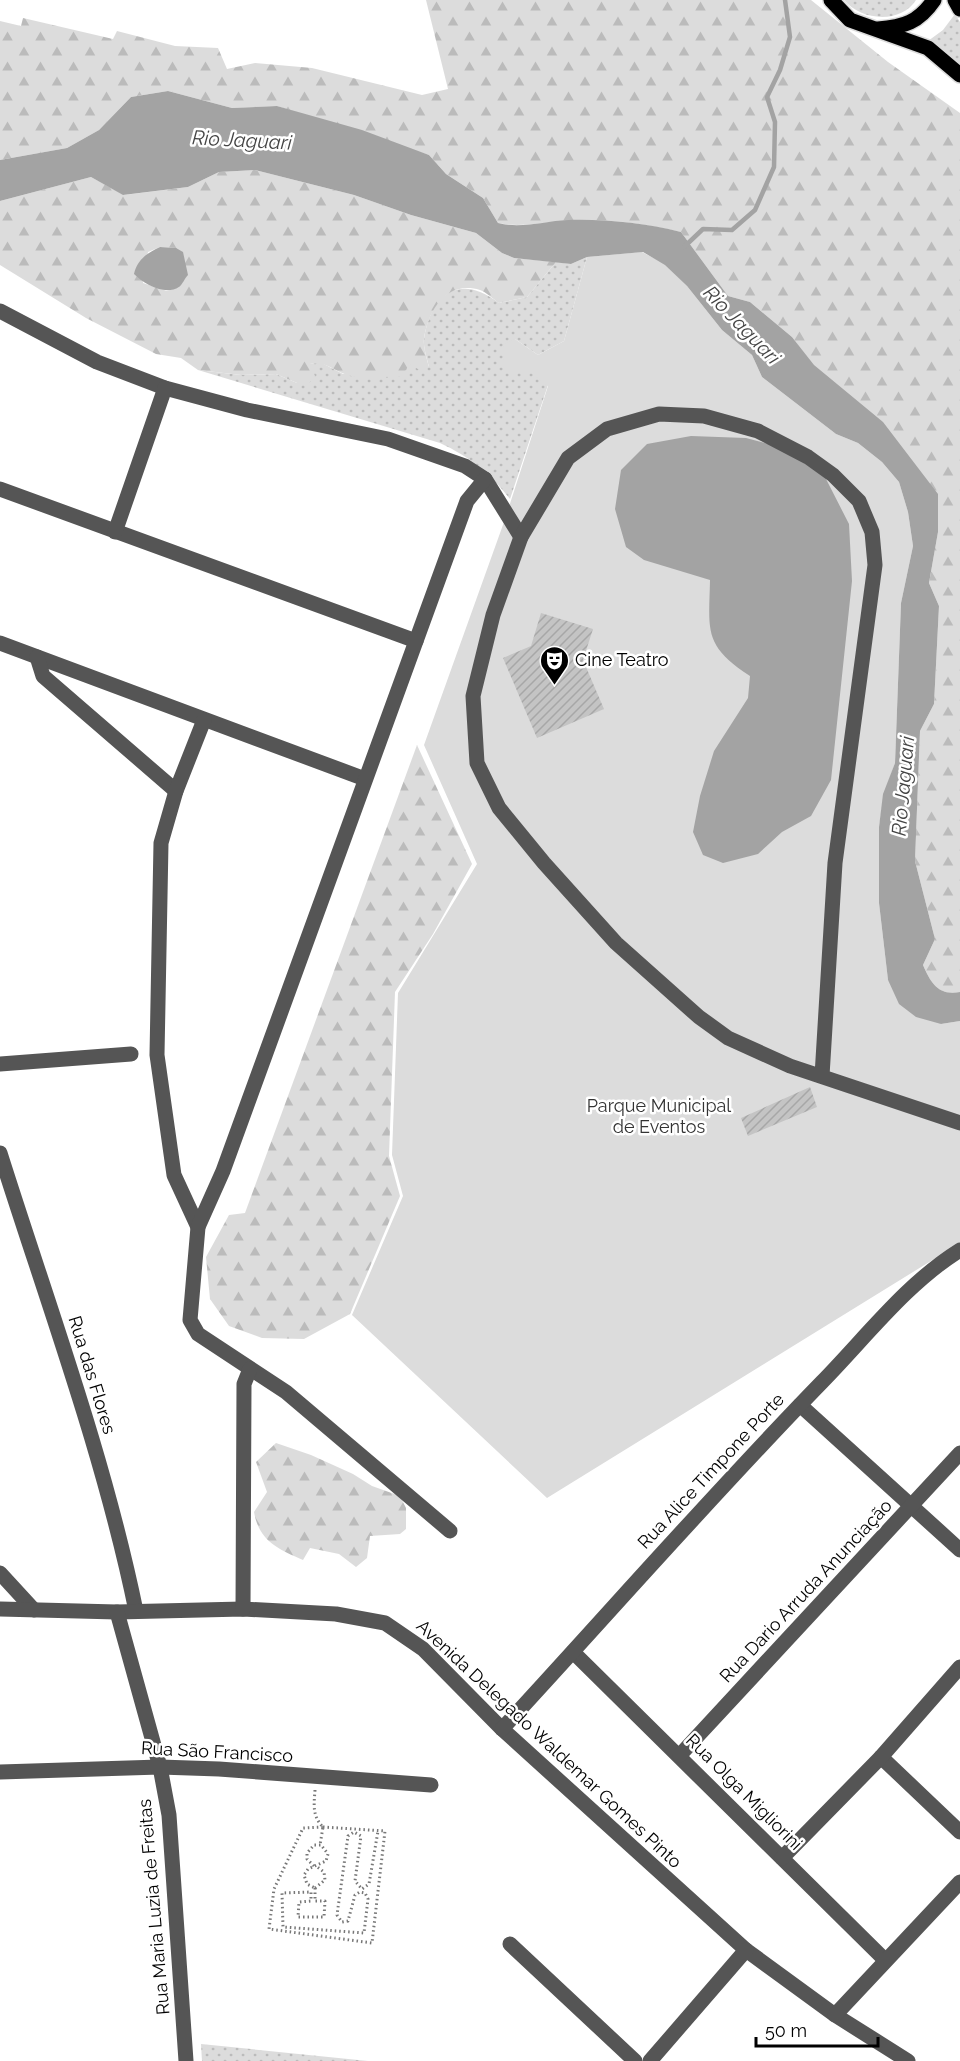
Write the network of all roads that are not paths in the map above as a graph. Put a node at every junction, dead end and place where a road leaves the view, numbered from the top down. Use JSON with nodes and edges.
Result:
{"nodes":[{"id":1,"x":831,"y":0,"type":"edge"},
{"id":2,"x":934,"y":0,"type":"edge"},
{"id":3,"x":955,"y":0,"type":"edge"},
{"id":4,"x":960,"y":9,"type":"edge"},
{"id":5,"x":872,"y":29,"type":"junction"},
{"id":6,"x":960,"y":75,"type":"edge"},
{"id":7,"x":0,"y":311,"type":"edge"},
{"id":8,"x":165,"y":388,"type":"junction"},
{"id":9,"x":485,"y":479,"type":"junction"},
{"id":10,"x":0,"y":489,"type":"edge"},
{"id":11,"x":115,"y":532,"type":"junction"},
{"id":12,"x":521,"y":537,"type":"junction"},
{"id":13,"x":416,"y":641,"type":"junction"},
{"id":14,"x":0,"y":643,"type":"edge"},
{"id":15,"x":37,"y":657,"type":"junction"},
{"id":16,"x":204,"y":720,"type":"junction"},
{"id":17,"x":366,"y":779,"type":"junction"},
{"id":18,"x":176,"y":791,"type":"junction"},
{"id":19,"x":131,"y":1054,"type":"dead end"},
{"id":20,"x":0,"y":1064,"type":"edge"},
{"id":21,"x":822,"y":1076,"type":"junction"},
{"id":22,"x":960,"y":1123,"type":"edge"},
{"id":23,"x":0,"y":1153,"type":"edge"},
{"id":24,"x":198,"y":1227,"type":"junction"},
{"id":25,"x":960,"y":1250,"type":"edge"},
{"id":26,"x":250,"y":1370,"type":"junction"},
{"id":27,"x":800,"y":1405,"type":"junction"},
{"id":28,"x":960,"y":1453,"type":"edge"},
{"id":29,"x":911,"y":1506,"type":"junction"},
{"id":30,"x":450,"y":1531,"type":"dead end"},
{"id":31,"x":960,"y":1550,"type":"edge"},
{"id":32,"x":0,"y":1573,"type":"edge"},
{"id":33,"x":0,"y":1609,"type":"edge"},
{"id":34,"x":243,"y":1609,"type":"junction"},
{"id":35,"x":34,"y":1611,"type":"junction"},
{"id":36,"x":136,"y":1611,"type":"junction"},
{"id":37,"x":117,"y":1612,"type":"junction"},
{"id":38,"x":573,"y":1652,"type":"junction"},
{"id":39,"x":960,"y":1667,"type":"edge"},
{"id":40,"x":502,"y":1730,"type":"junction"},
{"id":41,"x":680,"y":1755,"type":"junction"},
{"id":42,"x":880,"y":1757,"type":"junction"},
{"id":43,"x":160,"y":1767,"type":"junction"},
{"id":44,"x":0,"y":1772,"type":"edge"},
{"id":45,"x":431,"y":1785,"type":"dead end"},
{"id":46,"x":960,"y":1832,"type":"edge"},
{"id":47,"x":782,"y":1858,"type":"junction"},
{"id":48,"x":960,"y":1882,"type":"edge"},
{"id":49,"x":510,"y":1944,"type":"dead end"},
{"id":50,"x":746,"y":1950,"type":"junction"},
{"id":51,"x":885,"y":1960,"type":"junction"},
{"id":52,"x":836,"y":2015,"type":"junction"},
{"id":53,"x":186,"y":2061,"type":"edge"},
{"id":54,"x":635,"y":2061,"type":"edge"},
{"id":55,"x":650,"y":2061,"type":"edge"},
{"id":56,"x":908,"y":2061,"type":"edge"}],
"edges":[{"from":1,"to":5,"type":"main road"},
{"from":2,"to":5,"type":"main road"},
{"from":3,"to":4,"type":"main road"},
{"from":5,"to":6,"type":"main road"},
{"from":7,"to":8,"type":"street"},
{"from":8,"to":9,"type":"street"},
{"from":8,"to":11,"type":"street"},
{"from":9,"to":12,"type":"street"},
{"from":9,"to":13,"type":"street"},
{"from":10,"to":11,"type":"street"},
{"from":11,"to":13,"type":"street"},
{"from":12,"to":21,"type":"street"},
{"from":12,"to":21,"type":"street"},
{"from":13,"to":17,"type":"street"},
{"from":14,"to":15,"type":"street"},
{"from":15,"to":16,"type":"street"},
{"from":15,"to":18,"type":"street"},
{"from":16,"to":17,"type":"street"},
{"from":16,"to":18,"type":"street"},
{"from":17,"to":24,"type":"street"},
{"from":18,"to":24,"type":"street"},
{"from":19,"to":20,"type":"street"},
{"from":21,"to":22,"type":"street"},
{"from":23,"to":36,"type":"street","name":"Rua das Flores"},
{"from":24,"to":26,"type":"street"},
{"from":25,"to":27,"type":"street","name":"Rua Alice Timpone Porte"},
{"from":26,"to":30,"type":"street"},
{"from":26,"to":34,"type":"street"},
{"from":27,"to":29,"type":"street"},
{"from":27,"to":38,"type":"street","name":"Rua Alice Timpone Porte"},
{"from":28,"to":29,"type":"street","name":"Rua Dario Arruda Anunciação"},
{"from":29,"to":31,"type":"street"},
{"from":29,"to":41,"type":"street","name":"Rua Dario Arruda Anunciação"},
{"from":32,"to":35,"type":"street"},
{"from":33,"to":35,"type":"street","name":"Avenida Delegado Waldemar Gomes Pinto"},
{"from":34,"to":36,"type":"street","name":"Avenida Delegado Waldemar Gomes Pinto"},
{"from":34,"to":40,"type":"street","name":"Avenida Delegado Waldemar Gomes Pinto"},
{"from":35,"to":37,"type":"street","name":"Avenida Delegado Waldemar Gomes Pinto"},
{"from":36,"to":37,"type":"street","name":"Avenida Delegado Waldemar Gomes Pinto"},
{"from":37,"to":43,"type":"street","name":"Rua Maria Luzia de Freitas"},
{"from":38,"to":40,"type":"street","name":"Rua Alice Timpone Porte"},
{"from":38,"to":41,"type":"street","name":"Rua Olga Migliorini"},
{"from":39,"to":42,"type":"street"},
{"from":40,"to":50,"type":"street","name":"Avenida Delegado Waldemar Gomes Pinto"},
{"from":41,"to":47,"type":"street","name":"Rua Olga Migliorini"},
{"from":42,"to":46,"type":"street"},
{"from":42,"to":47,"type":"street"},
{"from":43,"to":44,"type":"street","name":"Rua São Francisco"},
{"from":43,"to":45,"type":"street","name":"Rua São Francisco"},
{"from":43,"to":53,"type":"street","name":"Rua Maria Luzia de Freitas"},
{"from":47,"to":51,"type":"street","name":"Rua Olga Migliorini"},
{"from":48,"to":51,"type":"street"},
{"from":49,"to":54,"type":"street"},
{"from":50,"to":52,"type":"street","name":"Avenida Delegado Waldemar Gomes Pinto"},
{"from":50,"to":55,"type":"street"},
{"from":51,"to":52,"type":"street"},
{"from":52,"to":56,"type":"street","name":"Avenida Delegado Waldemar Gomes Pinto"}]}
